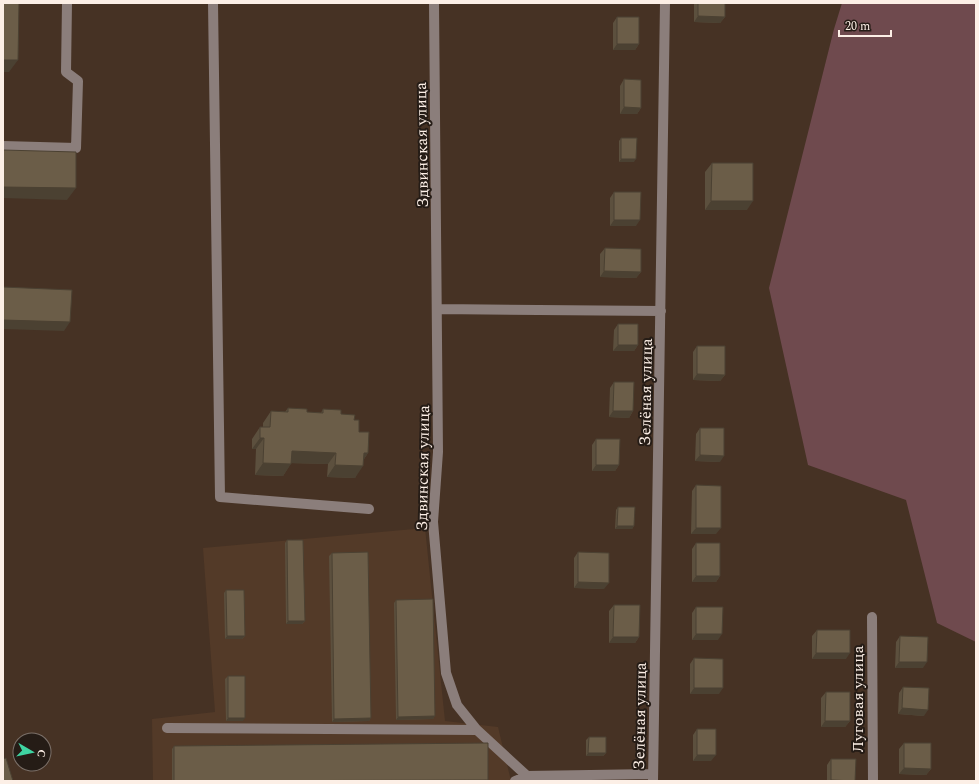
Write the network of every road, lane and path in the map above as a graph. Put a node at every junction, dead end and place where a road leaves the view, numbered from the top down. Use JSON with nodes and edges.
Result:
{"nodes":[{"id":1,"x":67,"y":3,"type":"edge"},
{"id":2,"x":213,"y":3,"type":"edge"},
{"id":3,"x":434,"y":3,"type":"edge"},
{"id":4,"x":666,"y":3,"type":"edge"},
{"id":5,"x":3,"y":146,"type":"edge"},
{"id":6,"x":438,"y":309,"type":"junction"},
{"id":7,"x":661,"y":312,"type":"junction"},
{"id":8,"x":369,"y":509,"type":"dead end"},
{"id":9,"x":872,"y":617,"type":"dead end"},
{"id":10,"x":167,"y":728,"type":"dead end"},
{"id":11,"x":477,"y":730,"type":"junction"},
{"id":12,"x":527,"y":776,"type":"junction"},
{"id":13,"x":653,"y":778,"type":"edge"},
{"id":14,"x":515,"y":781,"type":"edge"},
{"id":15,"x":873,"y":781,"type":"edge"}],
"edges":[{"from":1,"to":5,"type":"street"},
{"from":2,"to":8,"type":"street"},
{"from":3,"to":6,"type":"street","name":"Здвинская улица"},
{"from":4,"to":7,"type":"street","name":"Зелёная улица"},
{"from":6,"to":7,"type":"street"},
{"from":6,"to":11,"type":"street","name":"Здвинская улица"},
{"from":7,"to":13,"type":"street","name":"Зелёная улица"},
{"from":9,"to":15,"type":"street","name":"Луговая улица"},
{"from":10,"to":11,"type":"street"},
{"from":11,"to":12,"type":"street","name":"Здвинская улица"},
{"from":12,"to":13,"type":"street"},
{"from":12,"to":14,"type":"street"}]}
